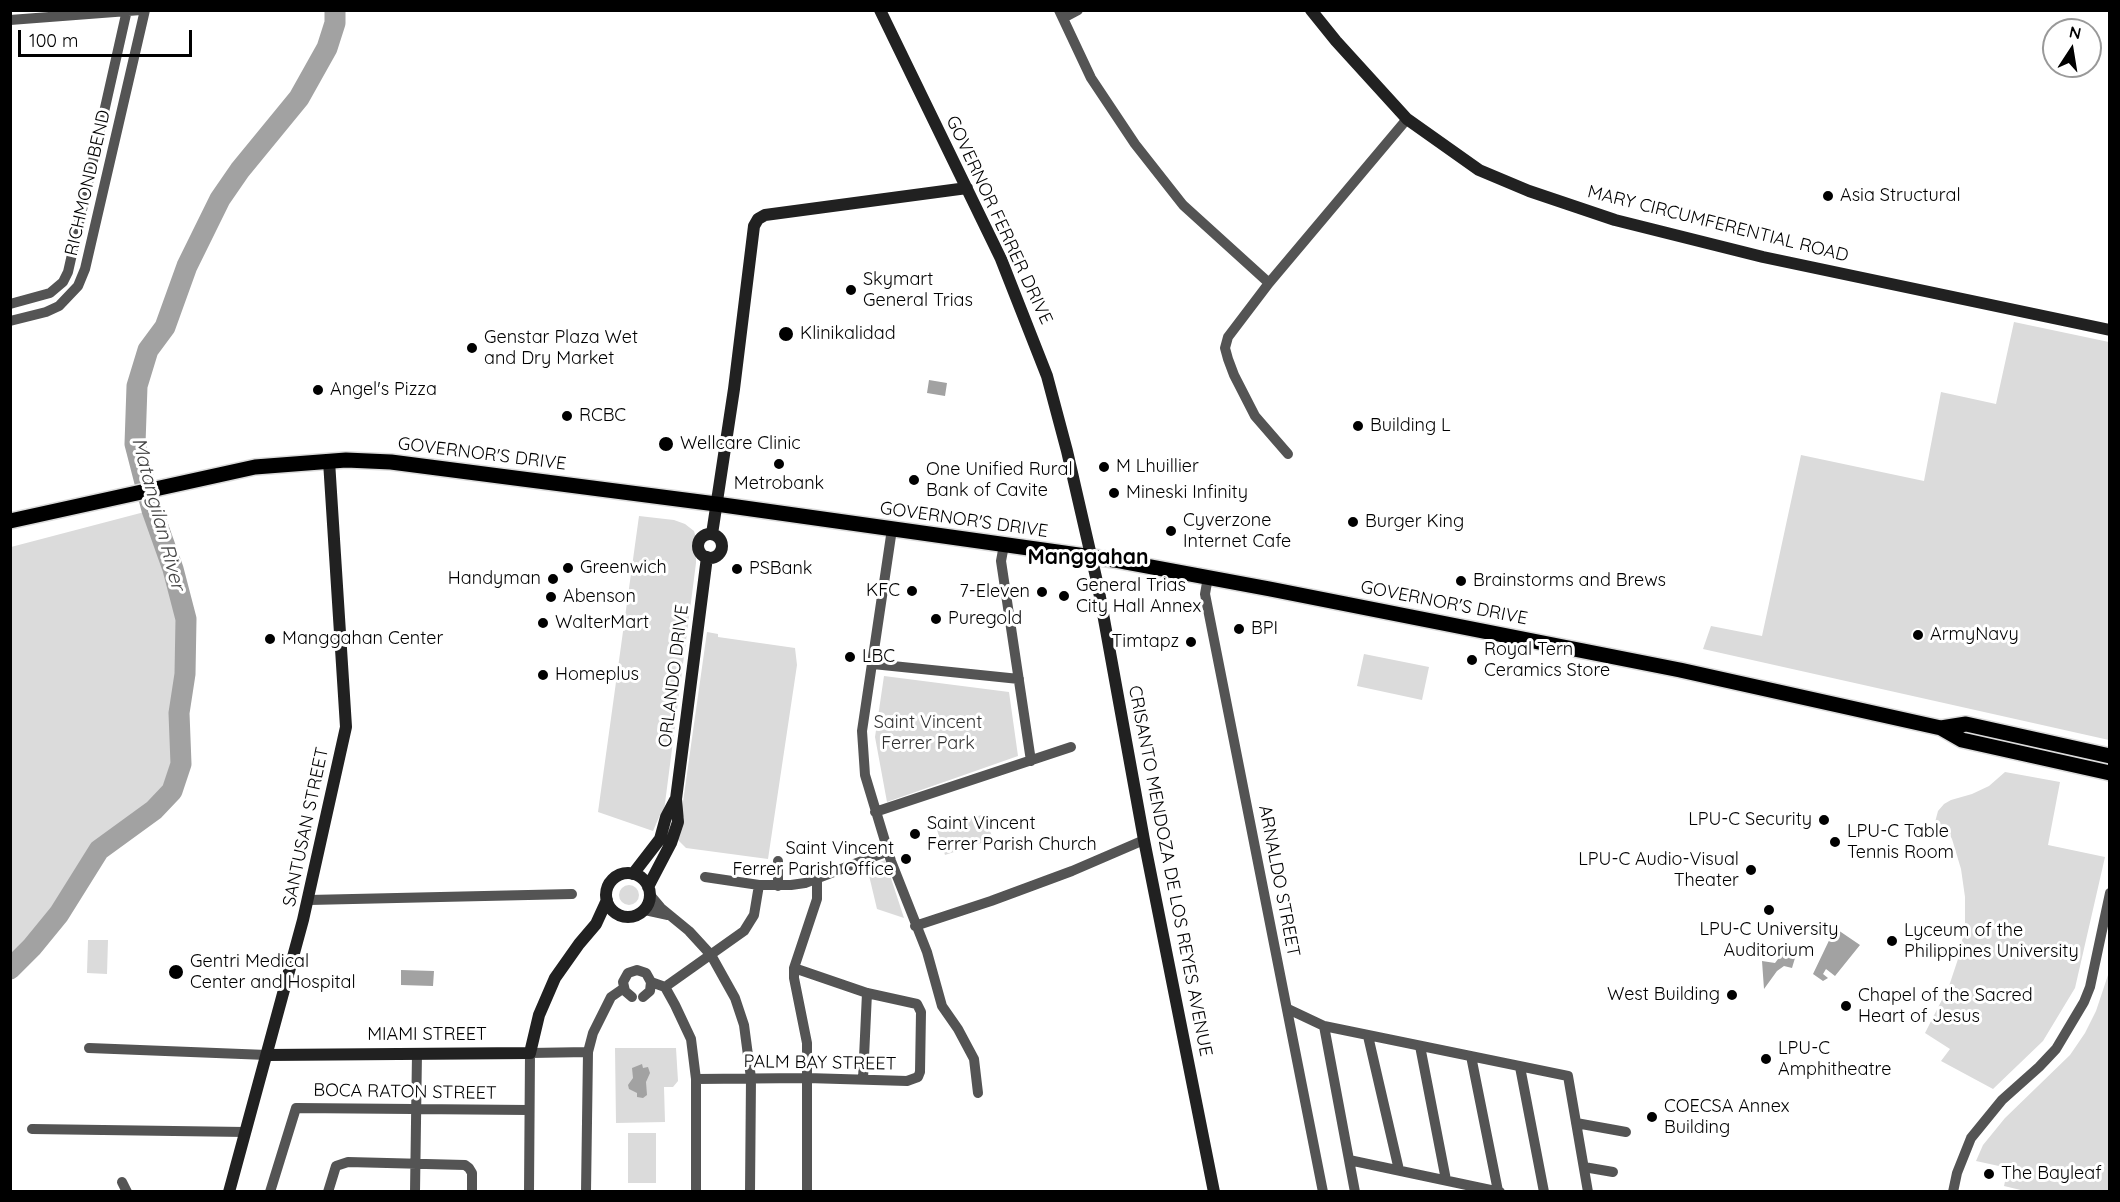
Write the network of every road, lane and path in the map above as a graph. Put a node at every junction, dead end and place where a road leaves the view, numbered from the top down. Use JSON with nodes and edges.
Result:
{"nodes":[{"id":1,"x":143,"y":10,"type":"edge"},
{"id":2,"x":880,"y":10,"type":"edge"},
{"id":3,"x":1078,"y":10,"type":"edge"},
{"id":4,"x":1311,"y":10,"type":"edge"},
{"id":5,"x":127,"y":11,"type":"edge"},
{"id":6,"x":1061,"y":14,"type":"edge"},
{"id":7,"x":10,"y":21,"type":"edge"},
{"id":8,"x":1407,"y":119,"type":"junction"},
{"id":9,"x":967,"y":188,"type":"junction"},
{"id":10,"x":1269,"y":284,"type":"junction"},
{"id":11,"x":10,"y":304,"type":"edge"},
{"id":12,"x":10,"y":321,"type":"edge"},
{"id":13,"x":2109,"y":330,"type":"edge"},
{"id":14,"x":1288,"y":454,"type":"dead end"},
{"id":15,"x":329,"y":461,"type":"junction"},
{"id":16,"x":716,"y":504,"type":"junction"},
{"id":17,"x":10,"y":522,"type":"edge"},
{"id":18,"x":892,"y":530,"type":"junction"},
{"id":19,"x":1004,"y":545,"type":"junction"},
{"id":20,"x":1091,"y":557,"type":"junction"},
{"id":21,"x":1208,"y":577,"type":"junction"},
{"id":22,"x":873,"y":664,"type":"junction"},
{"id":23,"x":1019,"y":679,"type":"junction"},
{"id":24,"x":1941,"y":728,"type":"junction"},
{"id":25,"x":1071,"y":747,"type":"dead end"},
{"id":26,"x":2109,"y":756,"type":"edge"},
{"id":27,"x":1031,"y":761,"type":"junction"},
{"id":28,"x":2109,"y":773,"type":"edge"},
{"id":29,"x":676,"y":798,"type":"junction"},
{"id":30,"x":875,"y":812,"type":"junction"},
{"id":31,"x":1144,"y":840,"type":"junction"},
{"id":32,"x":883,"y":853,"type":"dead end"},
{"id":33,"x":778,"y":861,"type":"dead end"},
{"id":34,"x":633,"y":874,"type":"junction"},
{"id":35,"x":705,"y":877,"type":"dead end"},
{"id":36,"x":817,"y":879,"type":"junction"},
{"id":37,"x":759,"y":885,"type":"junction"},
{"id":38,"x":778,"y":886,"type":"junction"},
{"id":39,"x":649,"y":891,"type":"junction"},
{"id":40,"x":2109,"y":893,"type":"edge"},
{"id":41,"x":572,"y":894,"type":"dead end"},
{"id":42,"x":309,"y":900,"type":"junction"},
{"id":43,"x":607,"y":900,"type":"junction"},
{"id":44,"x":645,"y":910,"type":"junction"},
{"id":45,"x":616,"y":914,"type":"junction"},
{"id":46,"x":672,"y":917,"type":"junction"},
{"id":47,"x":596,"y":924,"type":"junction"},
{"id":48,"x":915,"y":926,"type":"junction"},
{"id":49,"x":711,"y":955,"type":"junction"},
{"id":50,"x":795,"y":968,"type":"junction"},
{"id":51,"x":651,"y":982,"type":"junction"},
{"id":52,"x":665,"y":987,"type":"junction"},
{"id":53,"x":624,"y":988,"type":"junction"},
{"id":54,"x":867,"y":993,"type":"junction"},
{"id":55,"x":1288,"y":1009,"type":"junction"},
{"id":56,"x":1324,"y":1026,"type":"junction"},
{"id":57,"x":1368,"y":1036,"type":"junction"},
{"id":58,"x":1420,"y":1046,"type":"junction"},
{"id":59,"x":89,"y":1048,"type":"dead end"},
{"id":60,"x":417,"y":1053,"type":"junction"},
{"id":61,"x":530,"y":1053,"type":"junction"},
{"id":62,"x":588,"y":1053,"type":"junction"},
{"id":63,"x":267,"y":1055,"type":"junction"},
{"id":64,"x":1471,"y":1056,"type":"junction"},
{"id":65,"x":1520,"y":1067,"type":"junction"},
{"id":66,"x":751,"y":1078,"type":"junction"},
{"id":67,"x":807,"y":1078,"type":"junction"},
{"id":68,"x":696,"y":1079,"type":"junction"},
{"id":69,"x":863,"y":1079,"type":"junction"},
{"id":70,"x":978,"y":1093,"type":"dead end"},
{"id":71,"x":416,"y":1108,"type":"junction"},
{"id":72,"x":529,"y":1110,"type":"junction"},
{"id":73,"x":1576,"y":1123,"type":"junction"},
{"id":74,"x":33,"y":1129,"type":"dead end"},
{"id":75,"x":245,"y":1132,"type":"junction"},
{"id":76,"x":1626,"y":1132,"type":"dead end"},
{"id":77,"x":1349,"y":1160,"type":"junction"},
{"id":78,"x":416,"y":1165,"type":"junction"},
{"id":79,"x":1584,"y":1167,"type":"junction"},
{"id":80,"x":1400,"y":1170,"type":"junction"},
{"id":81,"x":1613,"y":1172,"type":"dead end"},
{"id":82,"x":1446,"y":1180,"type":"junction"},
{"id":83,"x":229,"y":1191,"type":"edge"},
{"id":84,"x":270,"y":1191,"type":"edge"},
{"id":85,"x":328,"y":1191,"type":"edge"},
{"id":86,"x":415,"y":1191,"type":"edge"},
{"id":87,"x":472,"y":1191,"type":"edge"},
{"id":88,"x":529,"y":1191,"type":"edge"},
{"id":89,"x":586,"y":1191,"type":"edge"},
{"id":90,"x":696,"y":1191,"type":"edge"},
{"id":91,"x":750,"y":1191,"type":"edge"},
{"id":92,"x":807,"y":1191,"type":"edge"},
{"id":93,"x":1214,"y":1191,"type":"edge"},
{"id":94,"x":1323,"y":1191,"type":"edge"},
{"id":95,"x":1355,"y":1191,"type":"edge"},
{"id":96,"x":1499,"y":1191,"type":"edge"},
{"id":97,"x":1544,"y":1191,"type":"edge"},
{"id":98,"x":1588,"y":1191,"type":"edge"},
{"id":99,"x":1953,"y":1191,"type":"edge"}],
"edges":[{"from":1,"to":5,"type":"street"},
{"from":1,"to":12,"type":"street","name":"RICHMOND BEND"},
{"from":2,"to":9,"type":"street","name":"GOVERNOR FERRER DRIVE"},
{"from":3,"to":6,"type":"street"},
{"from":4,"to":8,"type":"street","name":"MARY CIRCUMFERENTIAL ROAD"},
{"from":5,"to":7,"type":"street"},
{"from":5,"to":11,"type":"street","name":"RICHMOND BEND"},
{"from":6,"to":10,"type":"street"},
{"from":8,"to":10,"type":"street"},
{"from":8,"to":13,"type":"street","name":"MARY CIRCUMFERENTIAL ROAD"},
{"from":9,"to":16,"type":"street"},
{"from":9,"to":20,"type":"street","name":"GOVERNOR FERRER DRIVE"},
{"from":10,"to":14,"type":"street"},
{"from":15,"to":16,"type":"main road","name":"GOVERNOR'S DRIVE"},
{"from":15,"to":17,"type":"main road","name":"GOVERNOR'S DRIVE"},
{"from":15,"to":42,"type":"street","name":"SANTUSAN STREET"},
{"from":16,"to":18,"type":"main road","name":"GOVERNOR'S DRIVE"},
{"from":16,"to":29,"type":"street","name":"ORLANDO DRIVE"},
{"from":18,"to":19,"type":"main road","name":"GOVERNOR'S DRIVE"},
{"from":18,"to":22,"type":"street"},
{"from":19,"to":20,"type":"main road","name":"GOVERNOR'S DRIVE"},
{"from":19,"to":23,"type":"street"},
{"from":20,"to":21,"type":"main road","name":"GOVERNOR'S DRIVE"},
{"from":20,"to":31,"type":"street","name":"CRISANTO MENDOZA DE LOS REYES AVENUE"},
{"from":21,"to":24,"type":"main road","name":"GOVERNOR'S DRIVE"},
{"from":21,"to":55,"type":"street","name":"ARNALDO STREET"},
{"from":22,"to":23,"type":"street"},
{"from":22,"to":30,"type":"street"},
{"from":23,"to":27,"type":"street"},
{"from":24,"to":26,"type":"main road","name":"GOVERNOR'S DRIVE"},
{"from":24,"to":28,"type":"main road","name":"GOVERNOR'S DRIVE"},
{"from":25,"to":27,"type":"street"},
{"from":27,"to":30,"type":"street"},
{"from":29,"to":34,"type":"street","name":"ORLANDO DRIVE"},
{"from":29,"to":39,"type":"street","name":"ORLANDO DRIVE"},
{"from":30,"to":48,"type":"street"},
{"from":31,"to":48,"type":"street"},
{"from":31,"to":93,"type":"street","name":"CRISANTO MENDOZA DE LOS REYES AVENUE"},
{"from":32,"to":36,"type":"street"},
{"from":33,"to":38,"type":"street"},
{"from":34,"to":39,"type":"street"},
{"from":34,"to":43,"type":"street"},
{"from":35,"to":37,"type":"street"},
{"from":36,"to":38,"type":"street"},
{"from":36,"to":50,"type":"street"},
{"from":37,"to":38,"type":"street"},
{"from":37,"to":49,"type":"street"},
{"from":39,"to":44,"type":"street"},
{"from":39,"to":46,"type":"street"},
{"from":40,"to":99,"type":"street"},
{"from":41,"to":42,"type":"street"},
{"from":42,"to":63,"type":"street","name":"SANTUSAN STREET"},
{"from":43,"to":45,"type":"street"},
{"from":43,"to":47,"type":"street"},
{"from":44,"to":45,"type":"street"},
{"from":44,"to":46,"type":"street"},
{"from":45,"to":47,"type":"street"},
{"from":46,"to":49,"type":"street"},
{"from":47,"to":61,"type":"street"},
{"from":48,"to":70,"type":"street"},
{"from":49,"to":52,"type":"street"},
{"from":49,"to":66,"type":"street"},
{"from":50,"to":54,"type":"street","name":"PALM BAY STREET"},
{"from":50,"to":67,"type":"street"},
{"from":51,"to":52,"type":"street"},
{"from":51,"to":53,"type":"street"},
{"from":51,"to":53,"type":"street"},
{"from":52,"to":68,"type":"street"},
{"from":53,"to":62,"type":"street"},
{"from":54,"to":69,"type":"street"},
{"from":54,"to":69,"type":"street","name":"PALM BAY STREET"},
{"from":55,"to":56,"type":"street"},
{"from":55,"to":94,"type":"street","name":"ARNALDO STREET"},
{"from":56,"to":57,"type":"street"},
{"from":56,"to":77,"type":"street"},
{"from":57,"to":58,"type":"street"},
{"from":57,"to":80,"type":"street"},
{"from":58,"to":64,"type":"street"},
{"from":58,"to":82,"type":"street"},
{"from":59,"to":63,"type":"street"},
{"from":60,"to":61,"type":"street","name":"MIAMI STREET"},
{"from":60,"to":63,"type":"street","name":"MIAMI STREET"},
{"from":60,"to":71,"type":"street"},
{"from":61,"to":62,"type":"street","name":"MIAMI STREET"},
{"from":61,"to":72,"type":"street"},
{"from":62,"to":89,"type":"street"},
{"from":63,"to":75,"type":"street","name":"SANTUSAN STREET"},
{"from":64,"to":65,"type":"street"},
{"from":64,"to":96,"type":"street"},
{"from":65,"to":73,"type":"street"},
{"from":65,"to":97,"type":"street"},
{"from":66,"to":67,"type":"street","name":"PALM BAY STREET"},
{"from":66,"to":68,"type":"street","name":"PALM BAY STREET"},
{"from":66,"to":91,"type":"street"},
{"from":67,"to":69,"type":"street","name":"PALM BAY STREET"},
{"from":67,"to":92,"type":"street"},
{"from":68,"to":90,"type":"street"},
{"from":71,"to":72,"type":"street","name":"BOCA RATON STREET"},
{"from":71,"to":78,"type":"street"},
{"from":71,"to":84,"type":"street","name":"BOCA RATON STREET"},
{"from":72,"to":88,"type":"street"},
{"from":73,"to":76,"type":"street"},
{"from":73,"to":79,"type":"street"},
{"from":74,"to":75,"type":"street"},
{"from":75,"to":83,"type":"street","name":"SANTUSAN STREET"},
{"from":77,"to":80,"type":"street"},
{"from":77,"to":95,"type":"street"},
{"from":78,"to":85,"type":"street"},
{"from":78,"to":86,"type":"street"},
{"from":78,"to":87,"type":"street"},
{"from":79,"to":81,"type":"street"},
{"from":79,"to":98,"type":"street"},
{"from":80,"to":82,"type":"street"},
{"from":82,"to":96,"type":"street"}]}
